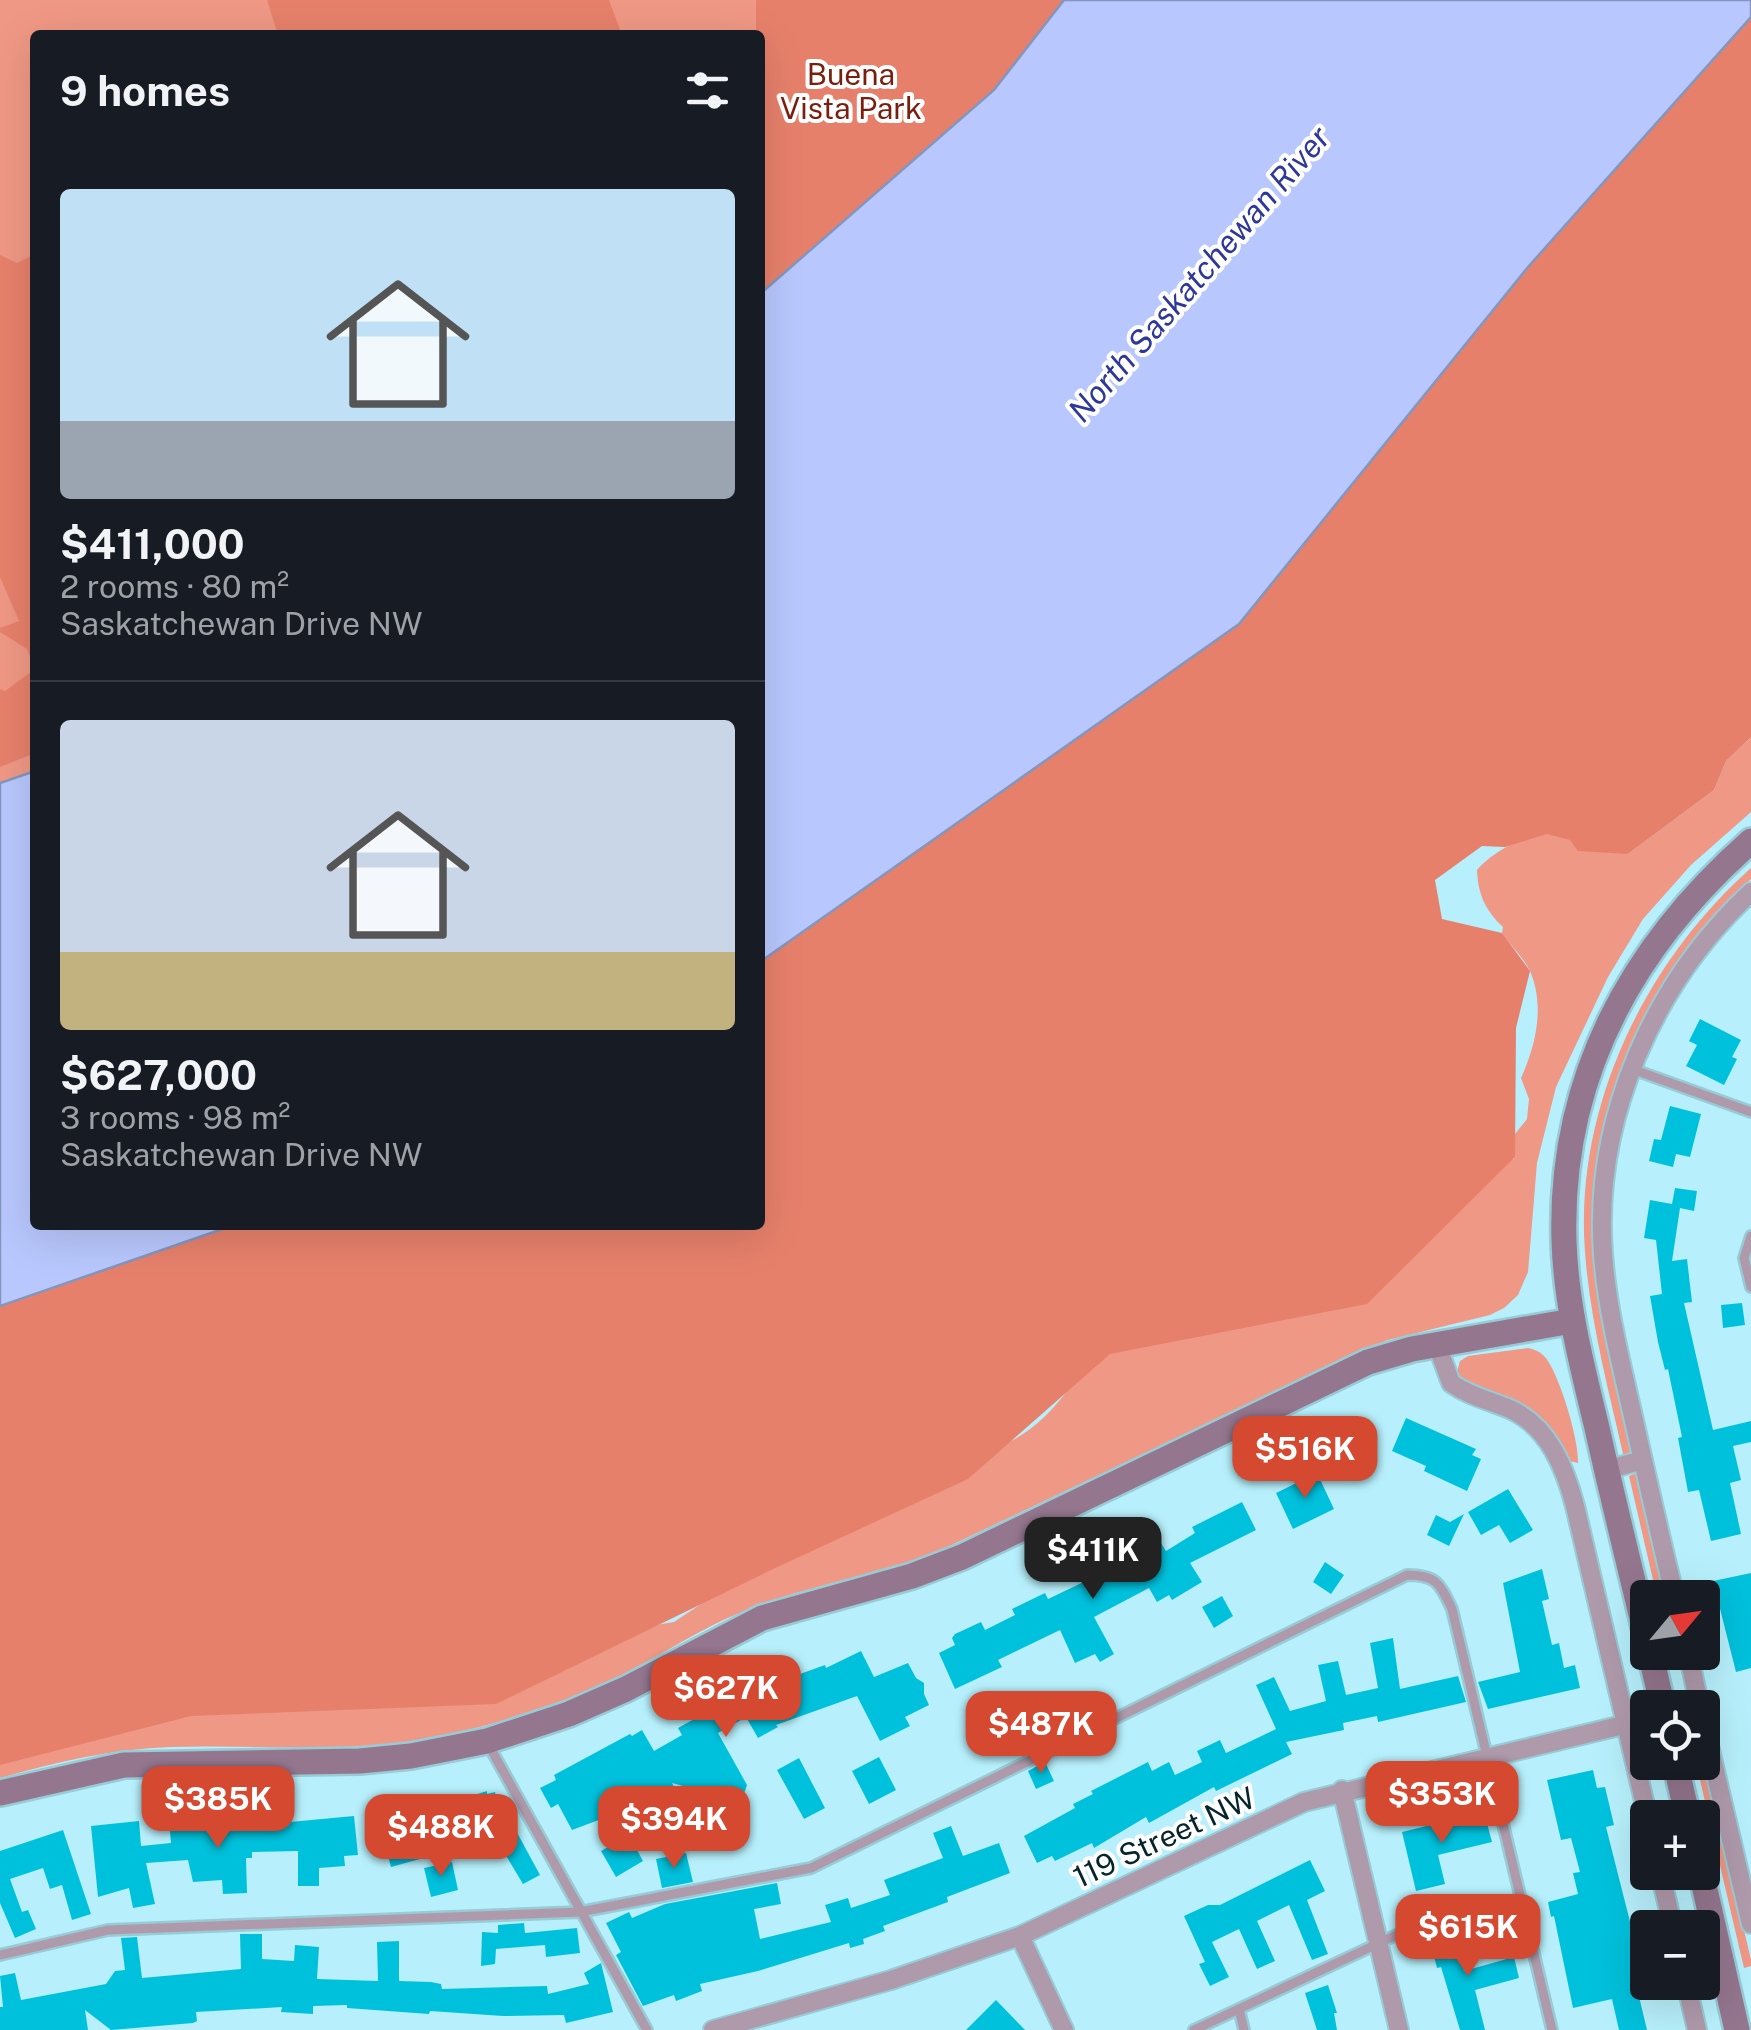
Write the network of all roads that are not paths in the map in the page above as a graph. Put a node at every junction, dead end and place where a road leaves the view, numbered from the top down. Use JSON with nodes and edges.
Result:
{"nodes":[{"id":1,"x":1751,"y":841,"type":"edge"},
{"id":2,"x":1751,"y":892,"type":"edge"},
{"id":3,"x":1632,"y":1069,"type":"junction"},
{"id":4,"x":1751,"y":1112,"type":"edge"},
{"id":5,"x":1751,"y":1236,"type":"edge"},
{"id":6,"x":1751,"y":1287,"type":"edge"},
{"id":7,"x":1572,"y":1322,"type":"junction"},
{"id":8,"x":1437,"y":1346,"type":"junction"},
{"id":9,"x":1643,"y":1460,"type":"junction"},
{"id":10,"x":1606,"y":1470,"type":"junction"},
{"id":11,"x":1633,"y":1580,"type":"edge"},
{"id":12,"x":1670,"y":1580,"type":"edge"},
{"id":13,"x":1630,"y":1723,"type":"edge"},
{"id":14,"x":1626,"y":1724,"type":"junction"},
{"id":15,"x":487,"y":1741,"type":"junction"},
{"id":16,"x":1488,"y":1756,"type":"junction"},
{"id":17,"x":1717,"y":1780,"type":"edge"},
{"id":18,"x":1342,"y":1790,"type":"junction"},
{"id":19,"x":0,"y":1792,"type":"edge"},
{"id":20,"x":1644,"y":1800,"type":"edge"},
{"id":21,"x":1705,"y":1890,"type":"edge"},
{"id":22,"x":1521,"y":1899,"type":"junction"},
{"id":23,"x":580,"y":1912,"type":"junction"},
{"id":24,"x":1751,"y":1924,"type":"edge"},
{"id":25,"x":1020,"y":1936,"type":"junction"},
{"id":26,"x":1378,"y":1943,"type":"junction"},
{"id":27,"x":0,"y":1955,"type":"edge"},
{"id":28,"x":1690,"y":2000,"type":"edge"},
{"id":29,"x":1238,"y":2010,"type":"junction"},
{"id":30,"x":1740,"y":2012,"type":"edge"},
{"id":31,"x":647,"y":2030,"type":"edge"},
{"id":32,"x":713,"y":2030,"type":"edge"},
{"id":33,"x":1064,"y":2030,"type":"edge"},
{"id":34,"x":1194,"y":2030,"type":"edge"},
{"id":35,"x":1244,"y":2030,"type":"edge"},
{"id":36,"x":1399,"y":2030,"type":"edge"},
{"id":37,"x":1552,"y":2030,"type":"edge"},
{"id":38,"x":1697,"y":2030,"type":"edge"}],
"edges":[{"from":1,"to":7,"type":"street"},
{"from":2,"to":3,"type":"street"},
{"from":3,"to":4,"type":"lane"},
{"from":3,"to":9,"type":"street"},
{"from":5,"to":6,"type":"lane"},
{"from":7,"to":8,"type":"street"},
{"from":7,"to":10,"type":"street"},
{"from":8,"to":14,"type":"street"},
{"from":8,"to":15,"type":"street"},
{"from":9,"to":10,"type":"street"},
{"from":9,"to":12,"type":"street"},
{"from":10,"to":11,"type":"street"},
{"from":13,"to":14,"type":"street","name":"119 Street NW"},
{"from":14,"to":16,"type":"street","name":"119 Street NW"},
{"from":14,"to":20,"type":"street"},
{"from":15,"to":19,"type":"street"},
{"from":15,"to":23,"type":"lane"},
{"from":16,"to":18,"type":"street","name":"119 Street NW"},
{"from":16,"to":22,"type":"lane"},
{"from":16,"to":23,"type":"lane"},
{"from":17,"to":24,"type":"street"},
{"from":18,"to":25,"type":"street","name":"119 Street NW"},
{"from":18,"to":26,"type":"street"},
{"from":21,"to":30,"type":"street"},
{"from":22,"to":26,"type":"lane"},
{"from":22,"to":37,"type":"lane"},
{"from":23,"to":27,"type":"lane"},
{"from":23,"to":31,"type":"lane"},
{"from":25,"to":32,"type":"street","name":"119 Street NW"},
{"from":25,"to":33,"type":"street"},
{"from":26,"to":29,"type":"lane"},
{"from":26,"to":36,"type":"street"},
{"from":28,"to":38,"type":"street"},
{"from":29,"to":34,"type":"lane"},
{"from":29,"to":35,"type":"lane"}]}
